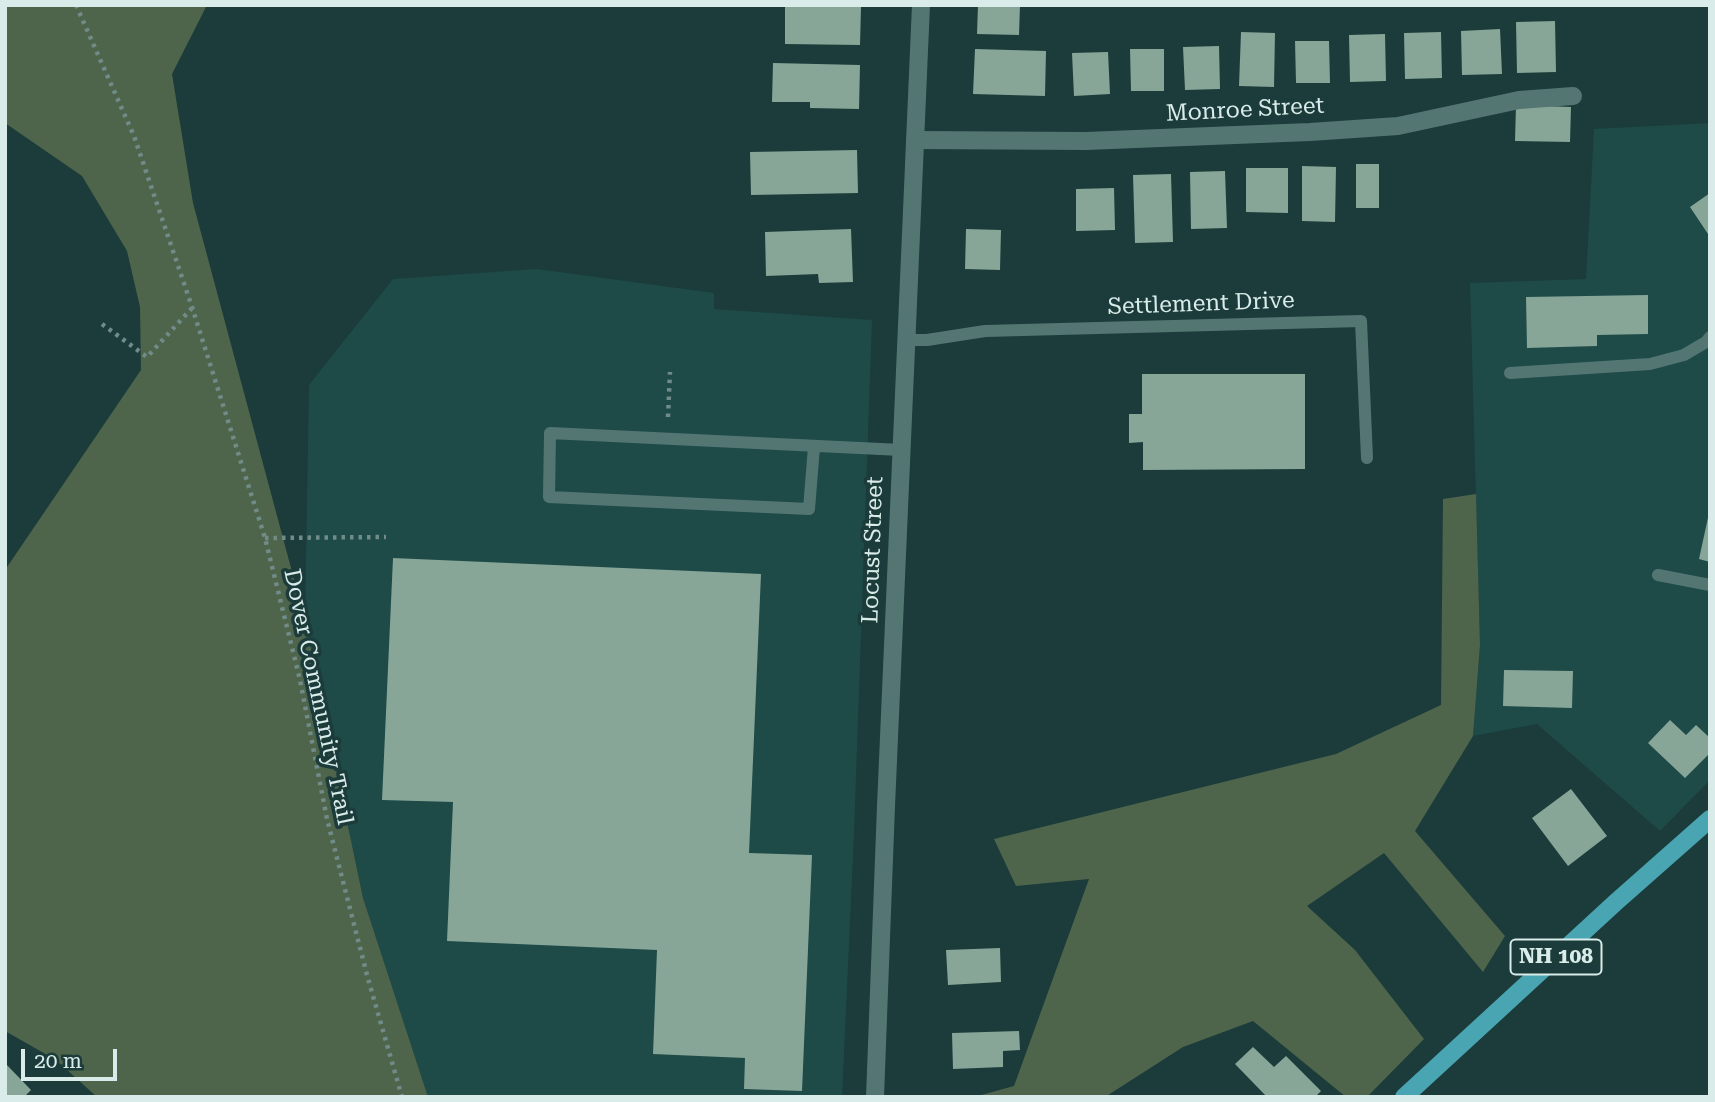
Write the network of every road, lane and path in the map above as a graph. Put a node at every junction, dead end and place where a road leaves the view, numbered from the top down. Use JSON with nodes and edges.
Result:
{"nodes":[{"id":1,"x":76,"y":5,"type":"edge"},
{"id":2,"x":922,"y":5,"type":"edge"},
{"id":3,"x":1573,"y":96,"type":"dead end"},
{"id":4,"x":915,"y":140,"type":"junction"},
{"id":5,"x":192,"y":307,"type":"junction"},
{"id":6,"x":102,"y":324,"type":"dead end"},
{"id":7,"x":1710,"y":337,"type":"edge"},
{"id":8,"x":906,"y":340,"type":"junction"},
{"id":9,"x":670,"y":372,"type":"dead end"},
{"id":10,"x":1510,"y":373,"type":"dead end"},
{"id":11,"x":667,"y":439,"type":"junction"},
{"id":12,"x":814,"y":447,"type":"junction"},
{"id":13,"x":901,"y":450,"type":"junction"},
{"id":14,"x":1367,"y":458,"type":"dead end"},
{"id":15,"x":386,"y":537,"type":"dead end"},
{"id":16,"x":265,"y":538,"type":"junction"},
{"id":17,"x":1658,"y":575,"type":"dead end"},
{"id":18,"x":1710,"y":586,"type":"edge"},
{"id":19,"x":1710,"y":819,"type":"edge"},
{"id":20,"x":402,"y":1097,"type":"edge"},
{"id":21,"x":875,"y":1097,"type":"edge"},
{"id":22,"x":1404,"y":1097,"type":"edge"}],
"edges":[{"from":1,"to":5,"type":"path","name":"Dover Community Trail"},
{"from":2,"to":4,"type":"street","name":"Locust Street"},
{"from":3,"to":4,"type":"street","name":"Monroe Street"},
{"from":4,"to":8,"type":"street","name":"Locust Street"},
{"from":5,"to":6,"type":"path"},
{"from":5,"to":16,"type":"path","name":"Dover Community Trail"},
{"from":7,"to":10,"type":"lane"},
{"from":8,"to":13,"type":"street","name":"Locust Street"},
{"from":8,"to":14,"type":"lane","name":"Settlement Drive"},
{"from":9,"to":11,"type":"path"},
{"from":11,"to":12,"type":"lane"},
{"from":11,"to":12,"type":"lane"},
{"from":12,"to":13,"type":"lane"},
{"from":13,"to":21,"type":"street","name":"Locust Street"},
{"from":15,"to":16,"type":"path"},
{"from":16,"to":20,"type":"path","name":"Dover Community Trail"},
{"from":17,"to":18,"type":"lane"},
{"from":19,"to":22,"type":"main road","number":"NH 108"}]}
